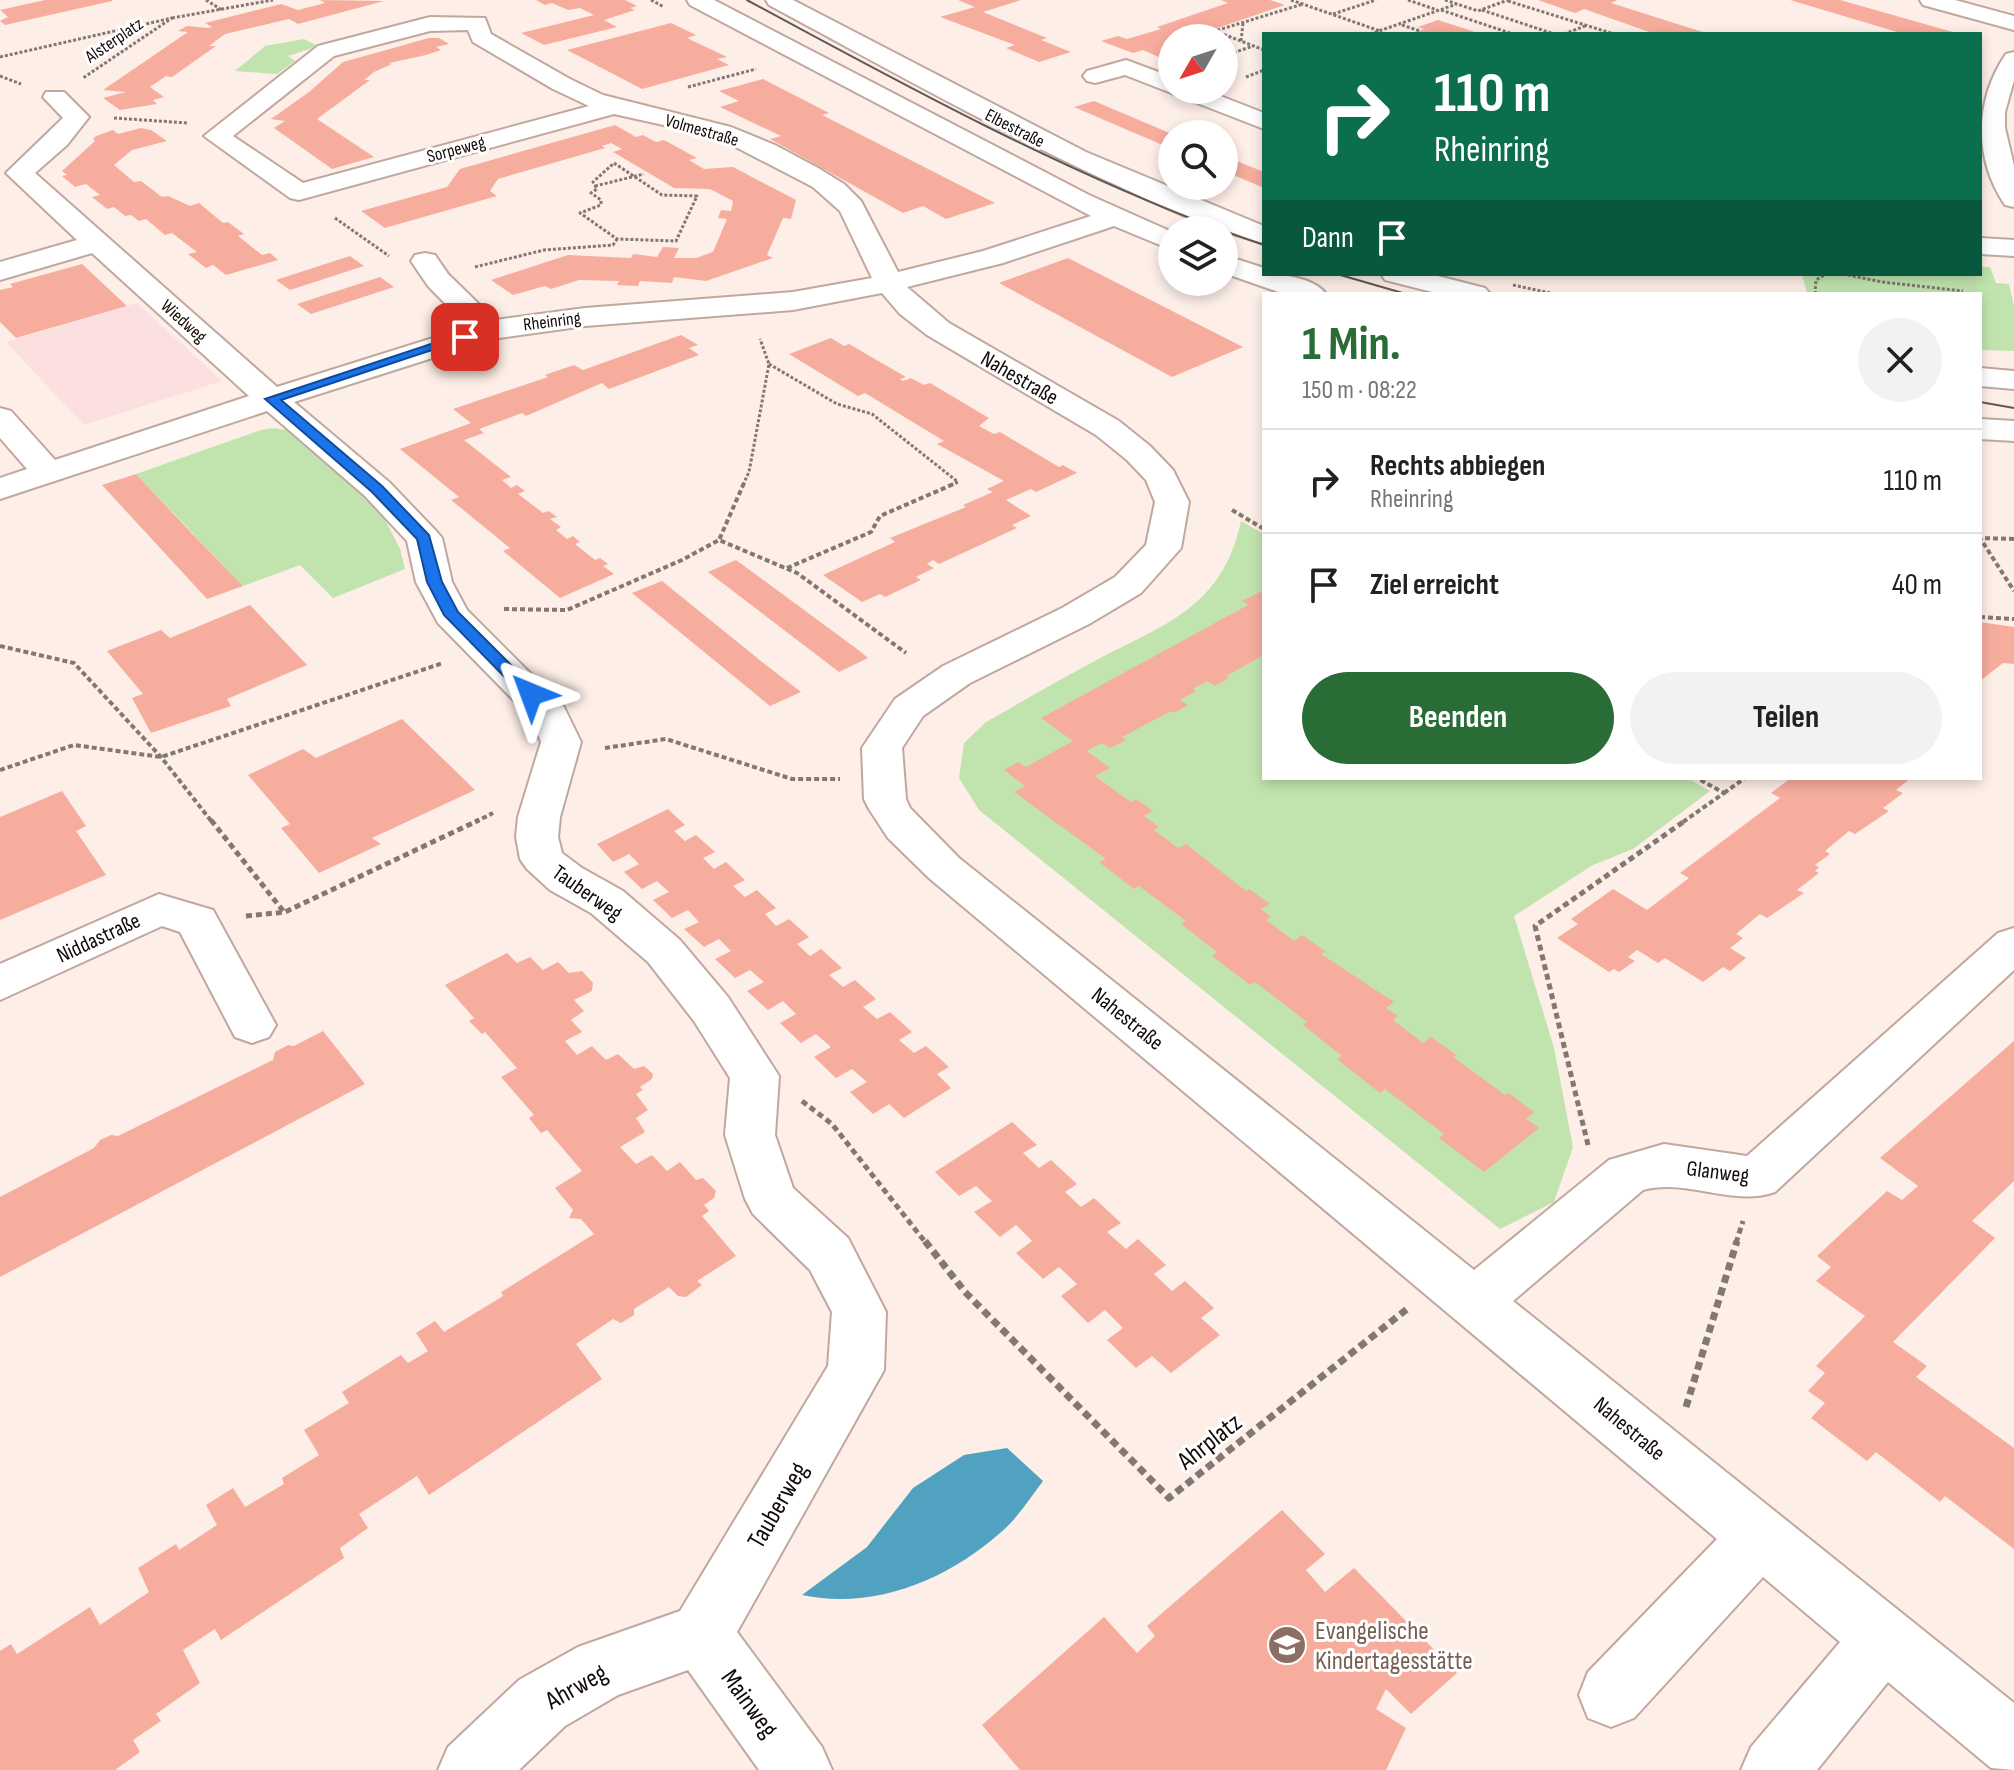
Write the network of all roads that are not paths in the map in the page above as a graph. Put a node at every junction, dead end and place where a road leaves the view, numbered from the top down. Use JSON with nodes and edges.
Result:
{"nodes":[{"id":1,"x":698,"y":0,"type":"edge"},
{"id":2,"x":825,"y":0,"type":"edge"},
{"id":3,"x":1931,"y":0,"type":"edge"},
{"id":4,"x":785,"y":4,"type":"edge"},
{"id":5,"x":2014,"y":23,"type":"edge"},
{"id":6,"x":2014,"y":59,"type":"edge"},
{"id":7,"x":1095,"y":76,"type":"dead end"},
{"id":8,"x":1158,"y":80,"type":"edge"},
{"id":9,"x":55,"y":97,"type":"road end"},
{"id":10,"x":1219,"y":104,"type":"edge"},
{"id":11,"x":614,"y":107,"type":"junction"},
{"id":12,"x":1262,"y":121,"type":"edge"},
{"id":13,"x":299,"y":192,"type":"joint"},
{"id":14,"x":2014,"y":199,"type":"edge"},
{"id":15,"x":1080,"y":201,"type":"junction"},
{"id":16,"x":1114,"y":217,"type":"junction"},
{"id":17,"x":1262,"y":234,"type":"edge"},
{"id":18,"x":1158,"y":236,"type":"edge"},
{"id":19,"x":97,"y":243,"type":"junction"},
{"id":20,"x":1982,"y":246,"type":"edge"},
{"id":21,"x":2014,"y":248,"type":"edge"},
{"id":22,"x":425,"y":261,"type":"road end"},
{"id":23,"x":1238,"y":268,"type":"edge"},
{"id":24,"x":933,"y":270,"type":"junction"},
{"id":25,"x":0,"y":271,"type":"edge"},
{"id":26,"x":1403,"y":276,"type":"edge"},
{"id":27,"x":890,"y":284,"type":"junction"},
{"id":28,"x":1305,"y":292,"type":"edge"},
{"id":29,"x":1467,"y":292,"type":"edge"},
{"id":30,"x":488,"y":330,"type":"junction"},
{"id":31,"x":1982,"y":377,"type":"edge"},
{"id":32,"x":2014,"y":380,"type":"edge"},
{"id":33,"x":271,"y":399,"type":"junction"},
{"id":34,"x":0,"y":418,"type":"edge"},
{"id":35,"x":1982,"y":429,"type":"edge"},
{"id":36,"x":2014,"y":431,"type":"edge"},
{"id":37,"x":48,"y":473,"type":"junction"},
{"id":38,"x":0,"y":489,"type":"edge"},
{"id":39,"x":2014,"y":944,"type":"edge"},
{"id":40,"x":0,"y":983,"type":"edge"},
{"id":41,"x":252,"y":1025,"type":"dead end"},
{"id":42,"x":1475,"y":1301,"type":"junction"},
{"id":43,"x":1761,"y":1536,"type":"junction"},
{"id":44,"x":701,"y":1635,"type":"junction"},
{"id":45,"x":1884,"y":1638,"type":"junction"},
{"id":46,"x":1611,"y":1695,"type":"dead end"},
{"id":47,"x":2014,"y":1745,"type":"edge"},
{"id":48,"x":471,"y":1770,"type":"edge"},
{"id":49,"x":799,"y":1770,"type":"edge"},
{"id":50,"x":1774,"y":1770,"type":"edge"}],
"edges":[{"from":1,"to":15,"type":"street","name":"Elbestraße"},
{"from":2,"to":4,"type":"street"},
{"from":3,"to":5,"type":"street"},
{"from":4,"to":17,"type":"street","name":"Elbestraße"},
{"from":6,"to":14,"type":"street"},
{"from":7,"to":8,"type":"street"},
{"from":9,"to":19,"type":"street","name":"Wiedweg"},
{"from":10,"to":12,"type":"street"},
{"from":11,"to":13,"type":"street","name":"Sorpeweg"},
{"from":11,"to":13,"type":"street","name":"Volmestraße"},
{"from":11,"to":27,"type":"street","name":"Volmestraße"},
{"from":15,"to":16,"type":"street","name":"Elbestraße"},
{"from":15,"to":24,"type":"street","name":"Rheinring"},
{"from":16,"to":18,"type":"street","name":"Elbestraße"},
{"from":16,"to":24,"type":"street","name":"Rheinring"},
{"from":19,"to":25,"type":"street"},
{"from":19,"to":33,"type":"street","name":"Wiedweg"},
{"from":20,"to":21,"type":"street"},
{"from":22,"to":30,"type":"street"},
{"from":23,"to":28,"type":"street"},
{"from":24,"to":27,"type":"street","name":"Rheinring"},
{"from":26,"to":29,"type":"street"},
{"from":27,"to":30,"type":"street","name":"Rheinring"},
{"from":27,"to":42,"type":"street","name":"Nahestraße"},
{"from":30,"to":33,"type":"street","name":"Rheinring"},
{"from":31,"to":32,"type":"street"},
{"from":33,"to":37,"type":"street","name":"Rheinring"},
{"from":33,"to":44,"type":"street","name":"Tauberweg"},
{"from":34,"to":37,"type":"street"},
{"from":35,"to":36,"type":"street"},
{"from":37,"to":38,"type":"street","name":"Rheinring"},
{"from":39,"to":42,"type":"street","name":"Glanweg"},
{"from":40,"to":41,"type":"street","name":"Niddastraße"},
{"from":42,"to":43,"type":"street","name":"Nahestraße"},
{"from":43,"to":45,"type":"street","name":"Nahestraße"},
{"from":43,"to":46,"type":"street"},
{"from":44,"to":48,"type":"street","name":"Ahrweg"},
{"from":44,"to":49,"type":"street","name":"Mainweg"},
{"from":45,"to":47,"type":"street","name":"Nahestraße"},
{"from":45,"to":50,"type":"street"}]}
